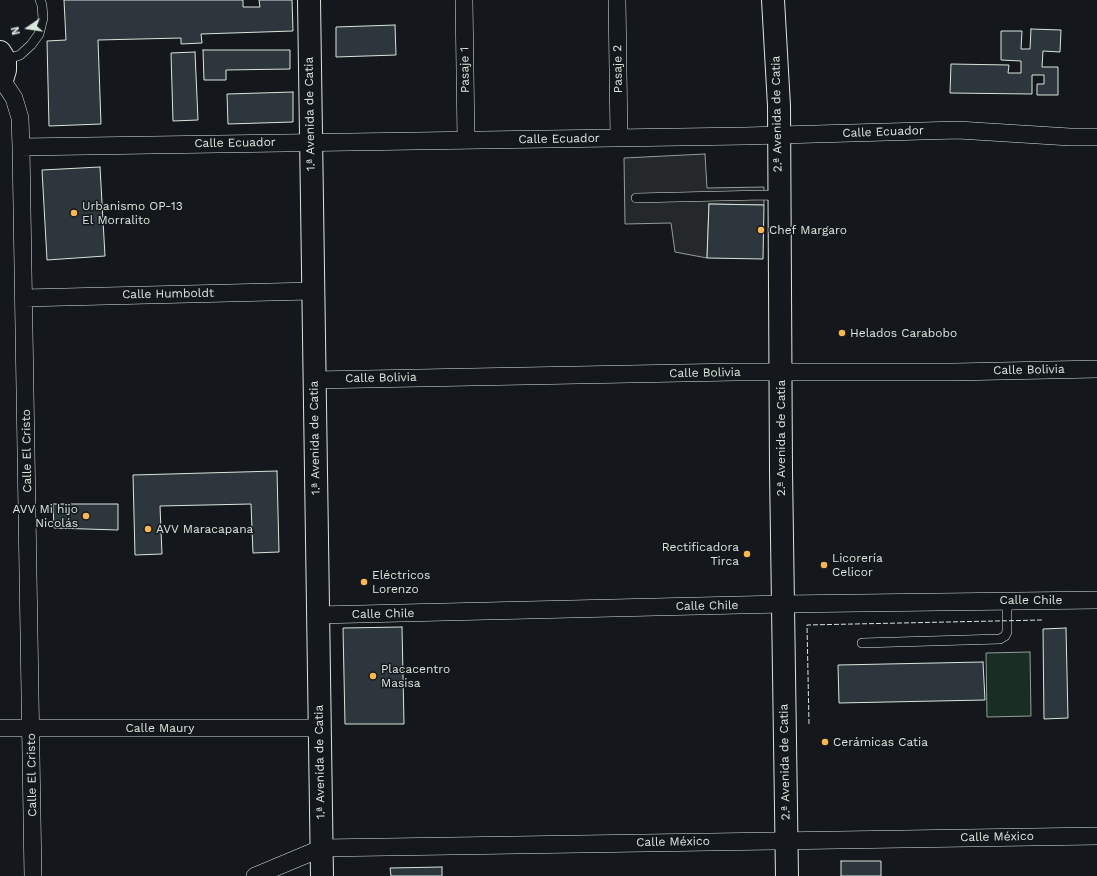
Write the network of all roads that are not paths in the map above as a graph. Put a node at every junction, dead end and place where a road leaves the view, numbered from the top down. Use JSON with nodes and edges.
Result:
{"nodes":[{"id":1,"x":40,"y":0,"type":"edge"},
{"id":2,"x":309,"y":0,"type":"edge"},
{"id":3,"x":464,"y":0,"type":"edge"},
{"id":4,"x":617,"y":0,"type":"edge"},
{"id":5,"x":772,"y":0,"type":"edge"},
{"id":6,"x":2,"y":68,"type":"edge"},
{"id":7,"x":779,"y":135,"type":"junction"},
{"id":8,"x":1097,"y":137,"type":"edge"},
{"id":9,"x":619,"y":138,"type":"junction"},
{"id":10,"x":466,"y":140,"type":"junction"},
{"id":11,"x":310,"y":142,"type":"junction"},
{"id":12,"x":22,"y":146,"type":"junction"},
{"id":13,"x":778,"y":196,"type":"junction"},
{"id":14,"x":636,"y":198,"type":"dead end"},
{"id":15,"x":312,"y":290,"type":"junction"},
{"id":16,"x":24,"y":298,"type":"junction"},
{"id":17,"x":1097,"y":369,"type":"edge"},
{"id":18,"x":780,"y":372,"type":"junction"},
{"id":19,"x":314,"y":380,"type":"junction"},
{"id":20,"x":1007,"y":600,"type":"junction"},
{"id":21,"x":1097,"y":600,"type":"edge"},
{"id":22,"x":782,"y":604,"type":"junction"},
{"id":23,"x":318,"y":615,"type":"junction"},
{"id":24,"x":862,"y":643,"type":"dead end"},
{"id":25,"x":0,"y":728,"type":"edge"},
{"id":26,"x":31,"y":728,"type":"junction"},
{"id":27,"x":320,"y":728,"type":"junction"},
{"id":28,"x":1097,"y":836,"type":"edge"},
{"id":29,"x":786,"y":840,"type":"junction"},
{"id":30,"x":322,"y":848,"type":"junction"},
{"id":31,"x":33,"y":876,"type":"edge"},
{"id":32,"x":255,"y":876,"type":"edge"},
{"id":33,"x":322,"y":876,"type":"edge"},
{"id":34,"x":787,"y":876,"type":"edge"}],
"edges":[{"from":1,"to":6,"type":"lane"},
{"from":2,"to":11,"type":"street","name":"1.ª Avenida de Catia"},
{"from":3,"to":10,"type":"street","name":"Pasaje 1"},
{"from":4,"to":9,"type":"street","name":"Pasaje 2"},
{"from":5,"to":7,"type":"street","name":"2.ª Avenida de Catia"},
{"from":6,"to":12,"type":"street","name":"Calle El Cristo"},
{"from":7,"to":8,"type":"street","name":"Calle Ecuador"},
{"from":7,"to":9,"type":"street","name":"Calle Ecuador"},
{"from":7,"to":13,"type":"street","name":"2.ª Avenida de Catia"},
{"from":9,"to":10,"type":"street","name":"Calle Ecuador"},
{"from":10,"to":11,"type":"street","name":"Calle Ecuador"},
{"from":11,"to":12,"type":"street","name":"Calle Ecuador"},
{"from":11,"to":15,"type":"street","name":"1.ª Avenida de Catia"},
{"from":12,"to":16,"type":"street","name":"Calle El Cristo"},
{"from":13,"to":14,"type":"lane"},
{"from":13,"to":18,"type":"street","name":"2.ª Avenida de Catia"},
{"from":15,"to":16,"type":"street","name":"Calle Humboldt"},
{"from":15,"to":19,"type":"street","name":"1.ª Avenida de Catia"},
{"from":16,"to":26,"type":"street","name":"Calle El Cristo"},
{"from":17,"to":18,"type":"street","name":"Calle Bolivia"},
{"from":18,"to":19,"type":"street","name":"Calle Bolivia"},
{"from":18,"to":22,"type":"street","name":"2.ª Avenida de Catia"},
{"from":19,"to":23,"type":"street","name":"1.ª Avenida de Catia"},
{"from":20,"to":21,"type":"street","name":"Calle Chile"},
{"from":20,"to":22,"type":"street","name":"Calle Chile"},
{"from":20,"to":24,"type":"lane"},
{"from":22,"to":23,"type":"street","name":"Calle Chile"},
{"from":22,"to":29,"type":"street","name":"2.ª Avenida de Catia"},
{"from":23,"to":27,"type":"street","name":"1.ª Avenida de Catia"},
{"from":25,"to":26,"type":"street","name":"Calle Maury"},
{"from":26,"to":27,"type":"street","name":"Calle Maury"},
{"from":26,"to":31,"type":"street","name":"Calle El Cristo"},
{"from":27,"to":30,"type":"street","name":"1.ª Avenida de Catia"},
{"from":28,"to":29,"type":"street","name":"Calle México"},
{"from":29,"to":30,"type":"street","name":"Calle México"},
{"from":29,"to":34,"type":"street","name":"2.ª Avenida de Catia"},
{"from":30,"to":32,"type":"street","name":"Calle México"},
{"from":30,"to":33,"type":"street","name":"1.ª Avenida de Catia"}]}
